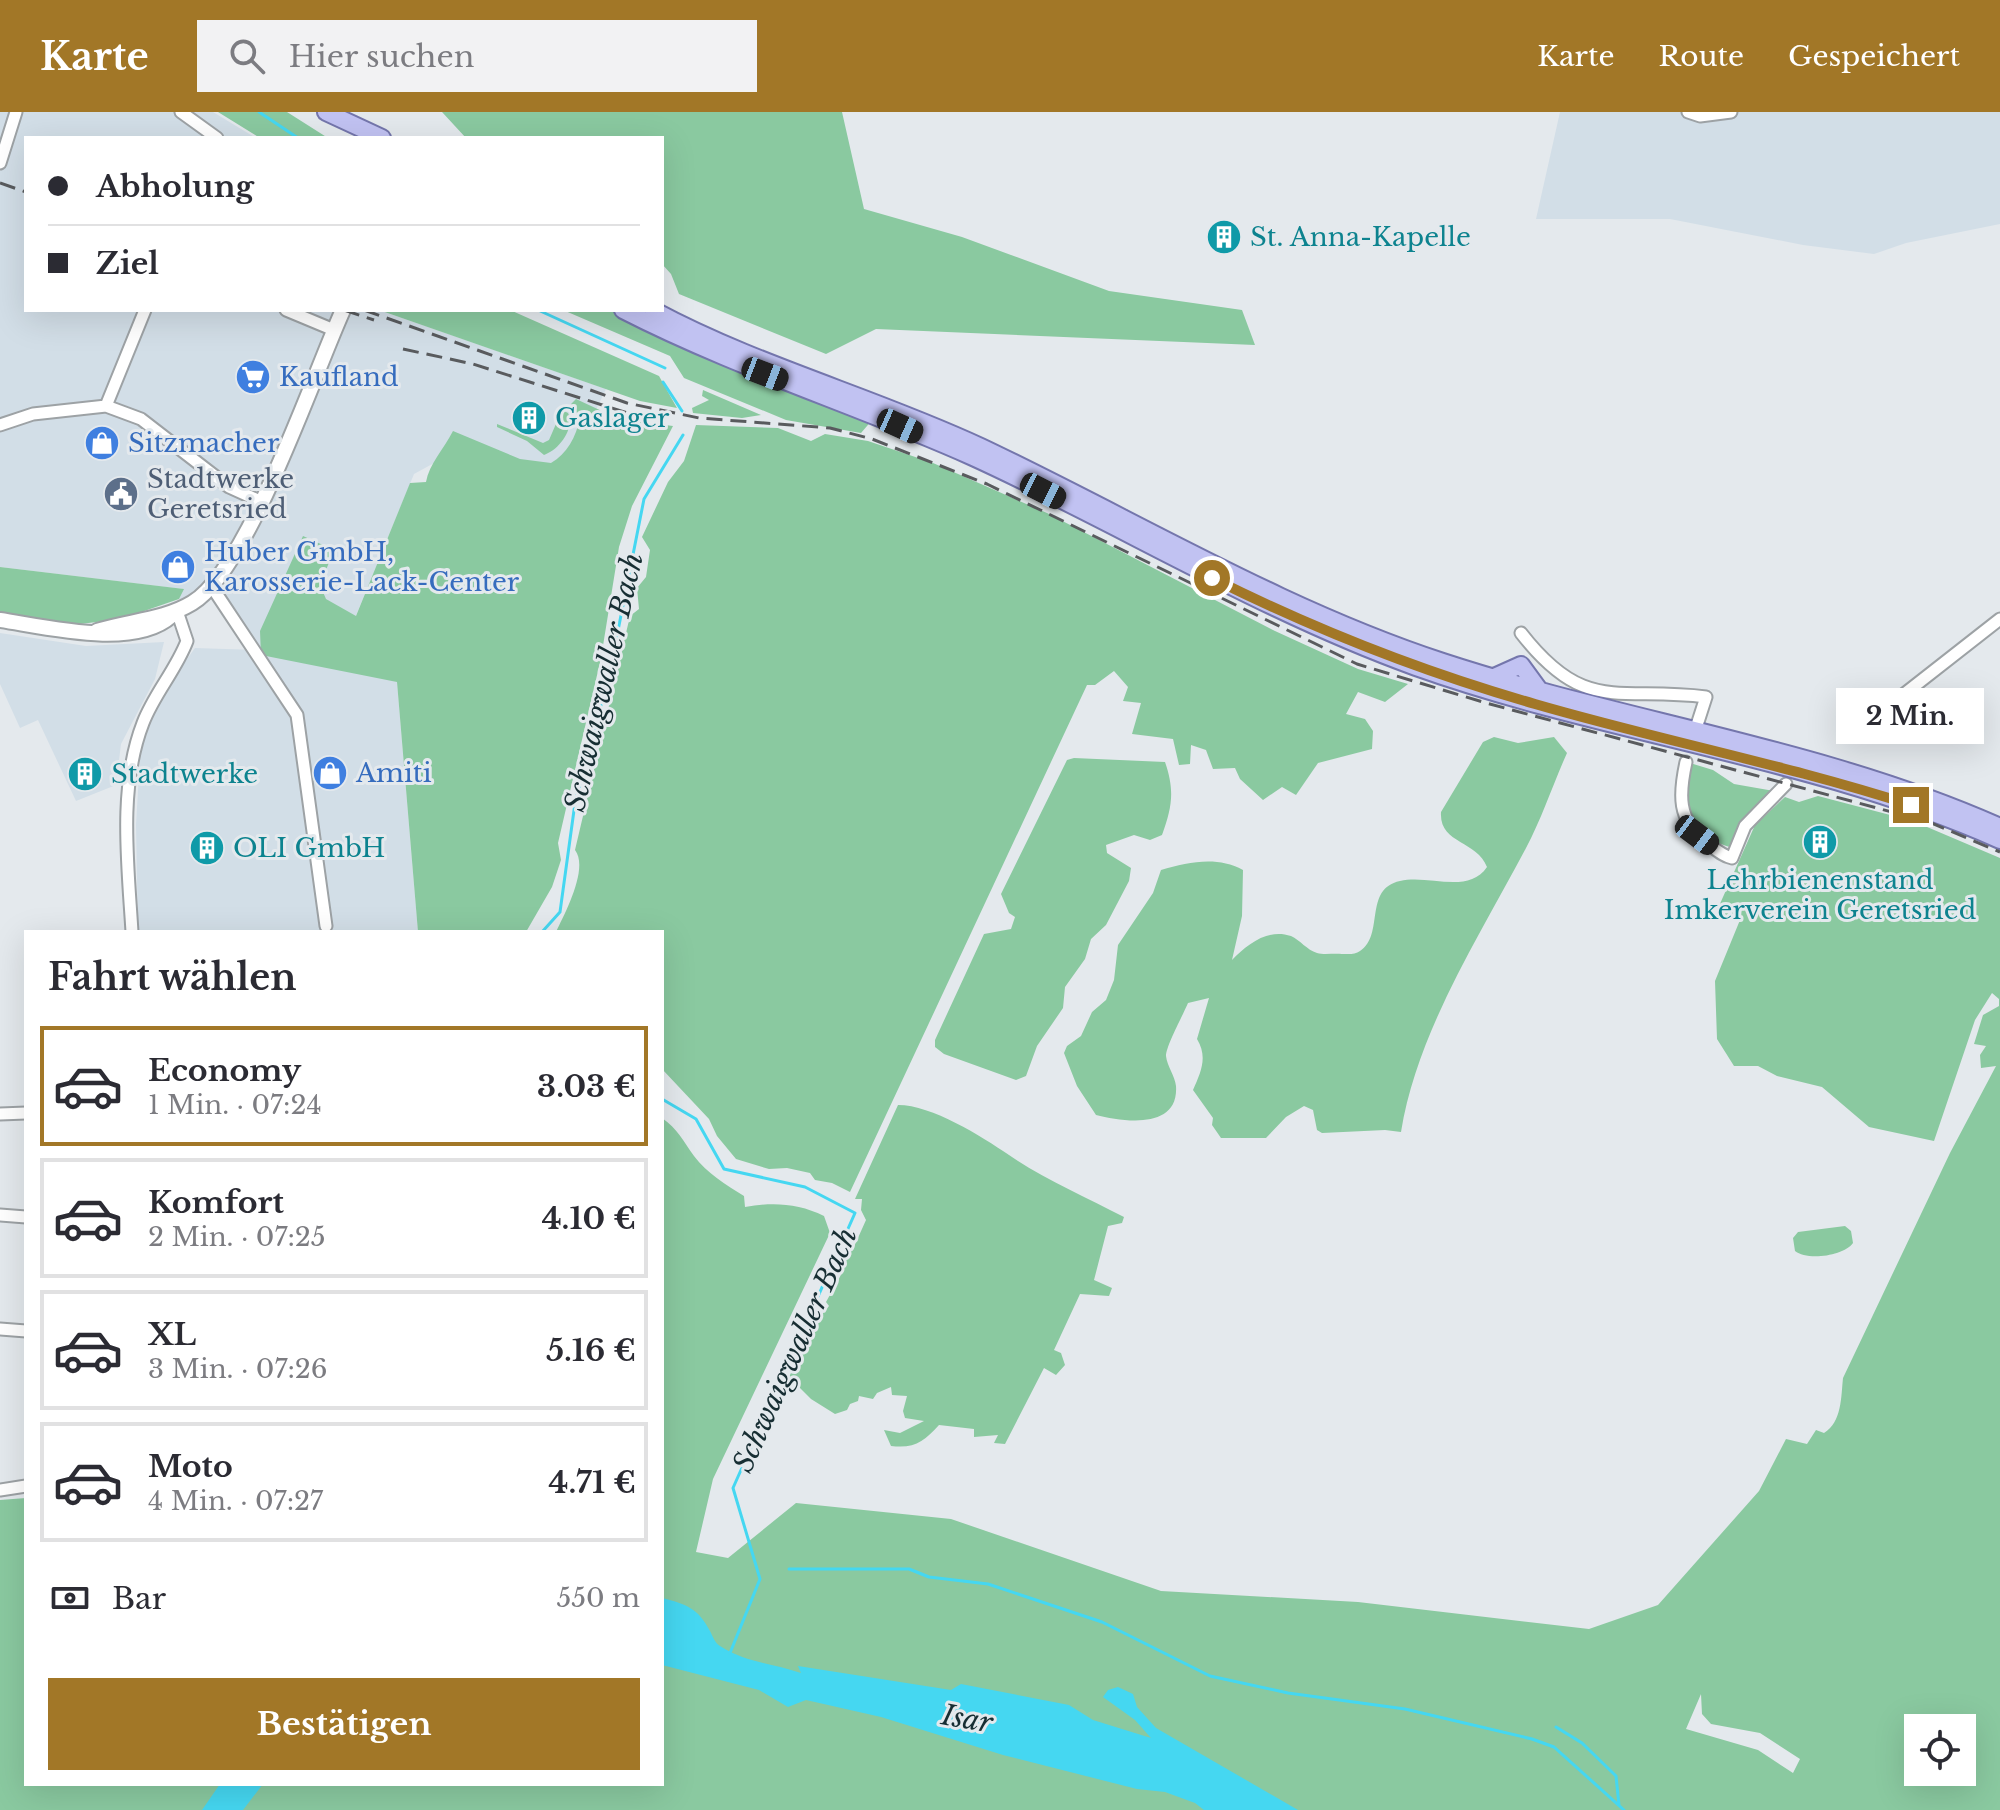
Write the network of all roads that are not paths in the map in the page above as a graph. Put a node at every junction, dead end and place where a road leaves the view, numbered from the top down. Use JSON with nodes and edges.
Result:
{"nodes":[{"id":1,"x":16,"y":112,"type":"edge"},
{"id":2,"x":181,"y":112,"type":"edge"},
{"id":3,"x":1688,"y":112,"type":"edge"},
{"id":4,"x":1731,"y":112,"type":"edge"},
{"id":5,"x":327,"y":113,"type":"edge"},
{"id":6,"x":214,"y":136,"type":"edge"},
{"id":7,"x":360,"y":136,"type":"edge"},
{"id":8,"x":378,"y":136,"type":"edge"},
{"id":9,"x":0,"y":163,"type":"edge"},
{"id":10,"x":144,"y":312,"type":"edge"},
{"id":11,"x":291,"y":312,"type":"edge"},
{"id":12,"x":342,"y":312,"type":"edge"},
{"id":13,"x":627,"y":312,"type":"edge"},
{"id":14,"x":657,"y":312,"type":"edge"},
{"id":15,"x":334,"y":330,"type":"junction"},
{"id":16,"x":106,"y":406,"type":"junction"},
{"id":17,"x":0,"y":425,"type":"edge"},
{"id":18,"x":262,"y":502,"type":"junction"},
{"id":19,"x":212,"y":587,"type":"junction"},
{"id":20,"x":177,"y":611,"type":"junction"},
{"id":21,"x":2000,"y":619,"type":"edge"},
{"id":22,"x":0,"y":620,"type":"edge"},
{"id":23,"x":1521,"y":633,"type":"dead end"},
{"id":24,"x":1533,"y":648,"type":"junction"},
{"id":25,"x":1521,"y":665,"type":"junction"},
{"id":26,"x":1491,"y":678,"type":"junction"},
{"id":27,"x":1541,"y":693,"type":"junction"},
{"id":28,"x":1697,"y":725,"type":"dead end"},
{"id":29,"x":1873,"y":727,"type":"dead end"},
{"id":30,"x":1686,"y":762,"type":"dead end"},
{"id":31,"x":1776,"y":767,"type":"junction"},
{"id":32,"x":1811,"y":776,"type":"junction"},
{"id":33,"x":1786,"y":784,"type":"junction"},
{"id":34,"x":2000,"y":827,"type":"edge"},
{"id":35,"x":2000,"y":840,"type":"edge"},
{"id":36,"x":326,"y":926,"type":"dead end"},
{"id":37,"x":132,"y":930,"type":"edge"},
{"id":38,"x":24,"y":1113,"type":"edge"},
{"id":39,"x":0,"y":1114,"type":"edge"},
{"id":40,"x":0,"y":1215,"type":"edge"},
{"id":41,"x":24,"y":1217,"type":"edge"},
{"id":42,"x":0,"y":1329,"type":"edge"},
{"id":43,"x":24,"y":1331,"type":"edge"},
{"id":44,"x":24,"y":1486,"type":"edge"},
{"id":45,"x":0,"y":1490,"type":"edge"}],
"edges":[{"from":1,"to":9,"type":"street"},
{"from":2,"to":6,"type":"street"},
{"from":3,"to":4,"type":"street"},
{"from":5,"to":7,"type":"main road"},
{"from":5,"to":8,"type":"main road"},
{"from":10,"to":16,"type":"street"},
{"from":11,"to":15,"type":"street"},
{"from":12,"to":15,"type":"street"},
{"from":13,"to":31,"type":"main road"},
{"from":14,"to":26,"type":"main road"},
{"from":15,"to":18,"type":"street"},
{"from":16,"to":17,"type":"street"},
{"from":16,"to":18,"type":"street"},
{"from":18,"to":19,"type":"street"},
{"from":19,"to":20,"type":"street"},
{"from":19,"to":36,"type":"street"},
{"from":20,"to":22,"type":"street"},
{"from":20,"to":37,"type":"street"},
{"from":21,"to":29,"type":"street"},
{"from":23,"to":24,"type":"street"},
{"from":24,"to":25,"type":"street"},
{"from":24,"to":28,"type":"street"},
{"from":25,"to":26,"type":"main road"},
{"from":25,"to":27,"type":"main road"},
{"from":26,"to":27,"type":"main road"},
{"from":27,"to":34,"type":"main road"},
{"from":30,"to":33,"type":"street"},
{"from":31,"to":32,"type":"main road"},
{"from":31,"to":33,"type":"main road"},
{"from":32,"to":33,"type":"main road"},
{"from":32,"to":35,"type":"main road"},
{"from":38,"to":39,"type":"street"},
{"from":40,"to":41,"type":"street"},
{"from":42,"to":43,"type":"street"},
{"from":44,"to":45,"type":"street"}]}
